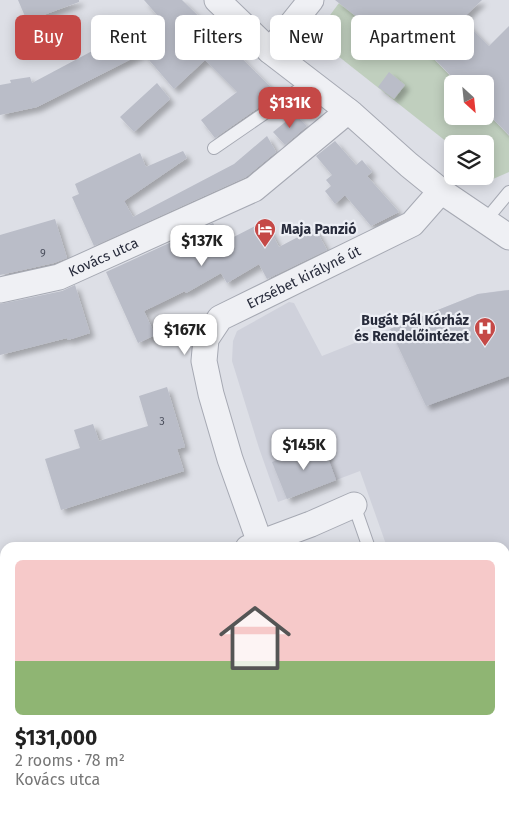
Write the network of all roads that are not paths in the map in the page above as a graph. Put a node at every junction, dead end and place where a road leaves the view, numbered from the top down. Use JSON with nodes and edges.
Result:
{"nodes":[{"id":1,"x":217,"y":0,"type":"edge"},
{"id":2,"x":311,"y":0,"type":"edge"},
{"id":3,"x":299,"y":15,"type":"edge"},
{"id":4,"x":270,"y":51,"type":"edge"},
{"id":5,"x":282,"y":60,"type":"edge"},
{"id":6,"x":310,"y":82,"type":"junction"},
{"id":7,"x":348,"y":111,"type":"junction"},
{"id":8,"x":214,"y":148,"type":"dead end"},
{"id":9,"x":441,"y":191,"type":"junction"},
{"id":10,"x":509,"y":192,"type":"edge"},
{"id":11,"x":485,"y":222,"type":"junction"},
{"id":12,"x":509,"y":237,"type":"edge"},
{"id":13,"x":0,"y":290,"type":"edge"},
{"id":14,"x":354,"y":505,"type":"joint"},
{"id":15,"x":253,"y":542,"type":"edge"},
{"id":16,"x":262,"y":542,"type":"edge"},
{"id":17,"x":367,"y":542,"type":"edge"}],
"edges":[{"from":1,"to":4,"type":"street"},
{"from":2,"to":3,"type":"street"},
{"from":5,"to":6,"type":"street"},
{"from":6,"to":7,"type":"street"},
{"from":6,"to":8,"type":"lane"},
{"from":7,"to":9,"type":"street"},
{"from":7,"to":13,"type":"street","name":"Kovács utca"},
{"from":9,"to":11,"type":"street"},
{"from":9,"to":15,"type":"street","name":"Erzsébet királyné út"},
{"from":10,"to":11,"type":"lane"},
{"from":11,"to":12,"type":"street"},
{"from":14,"to":16,"type":"street"},
{"from":14,"to":17,"type":"lane"}]}
